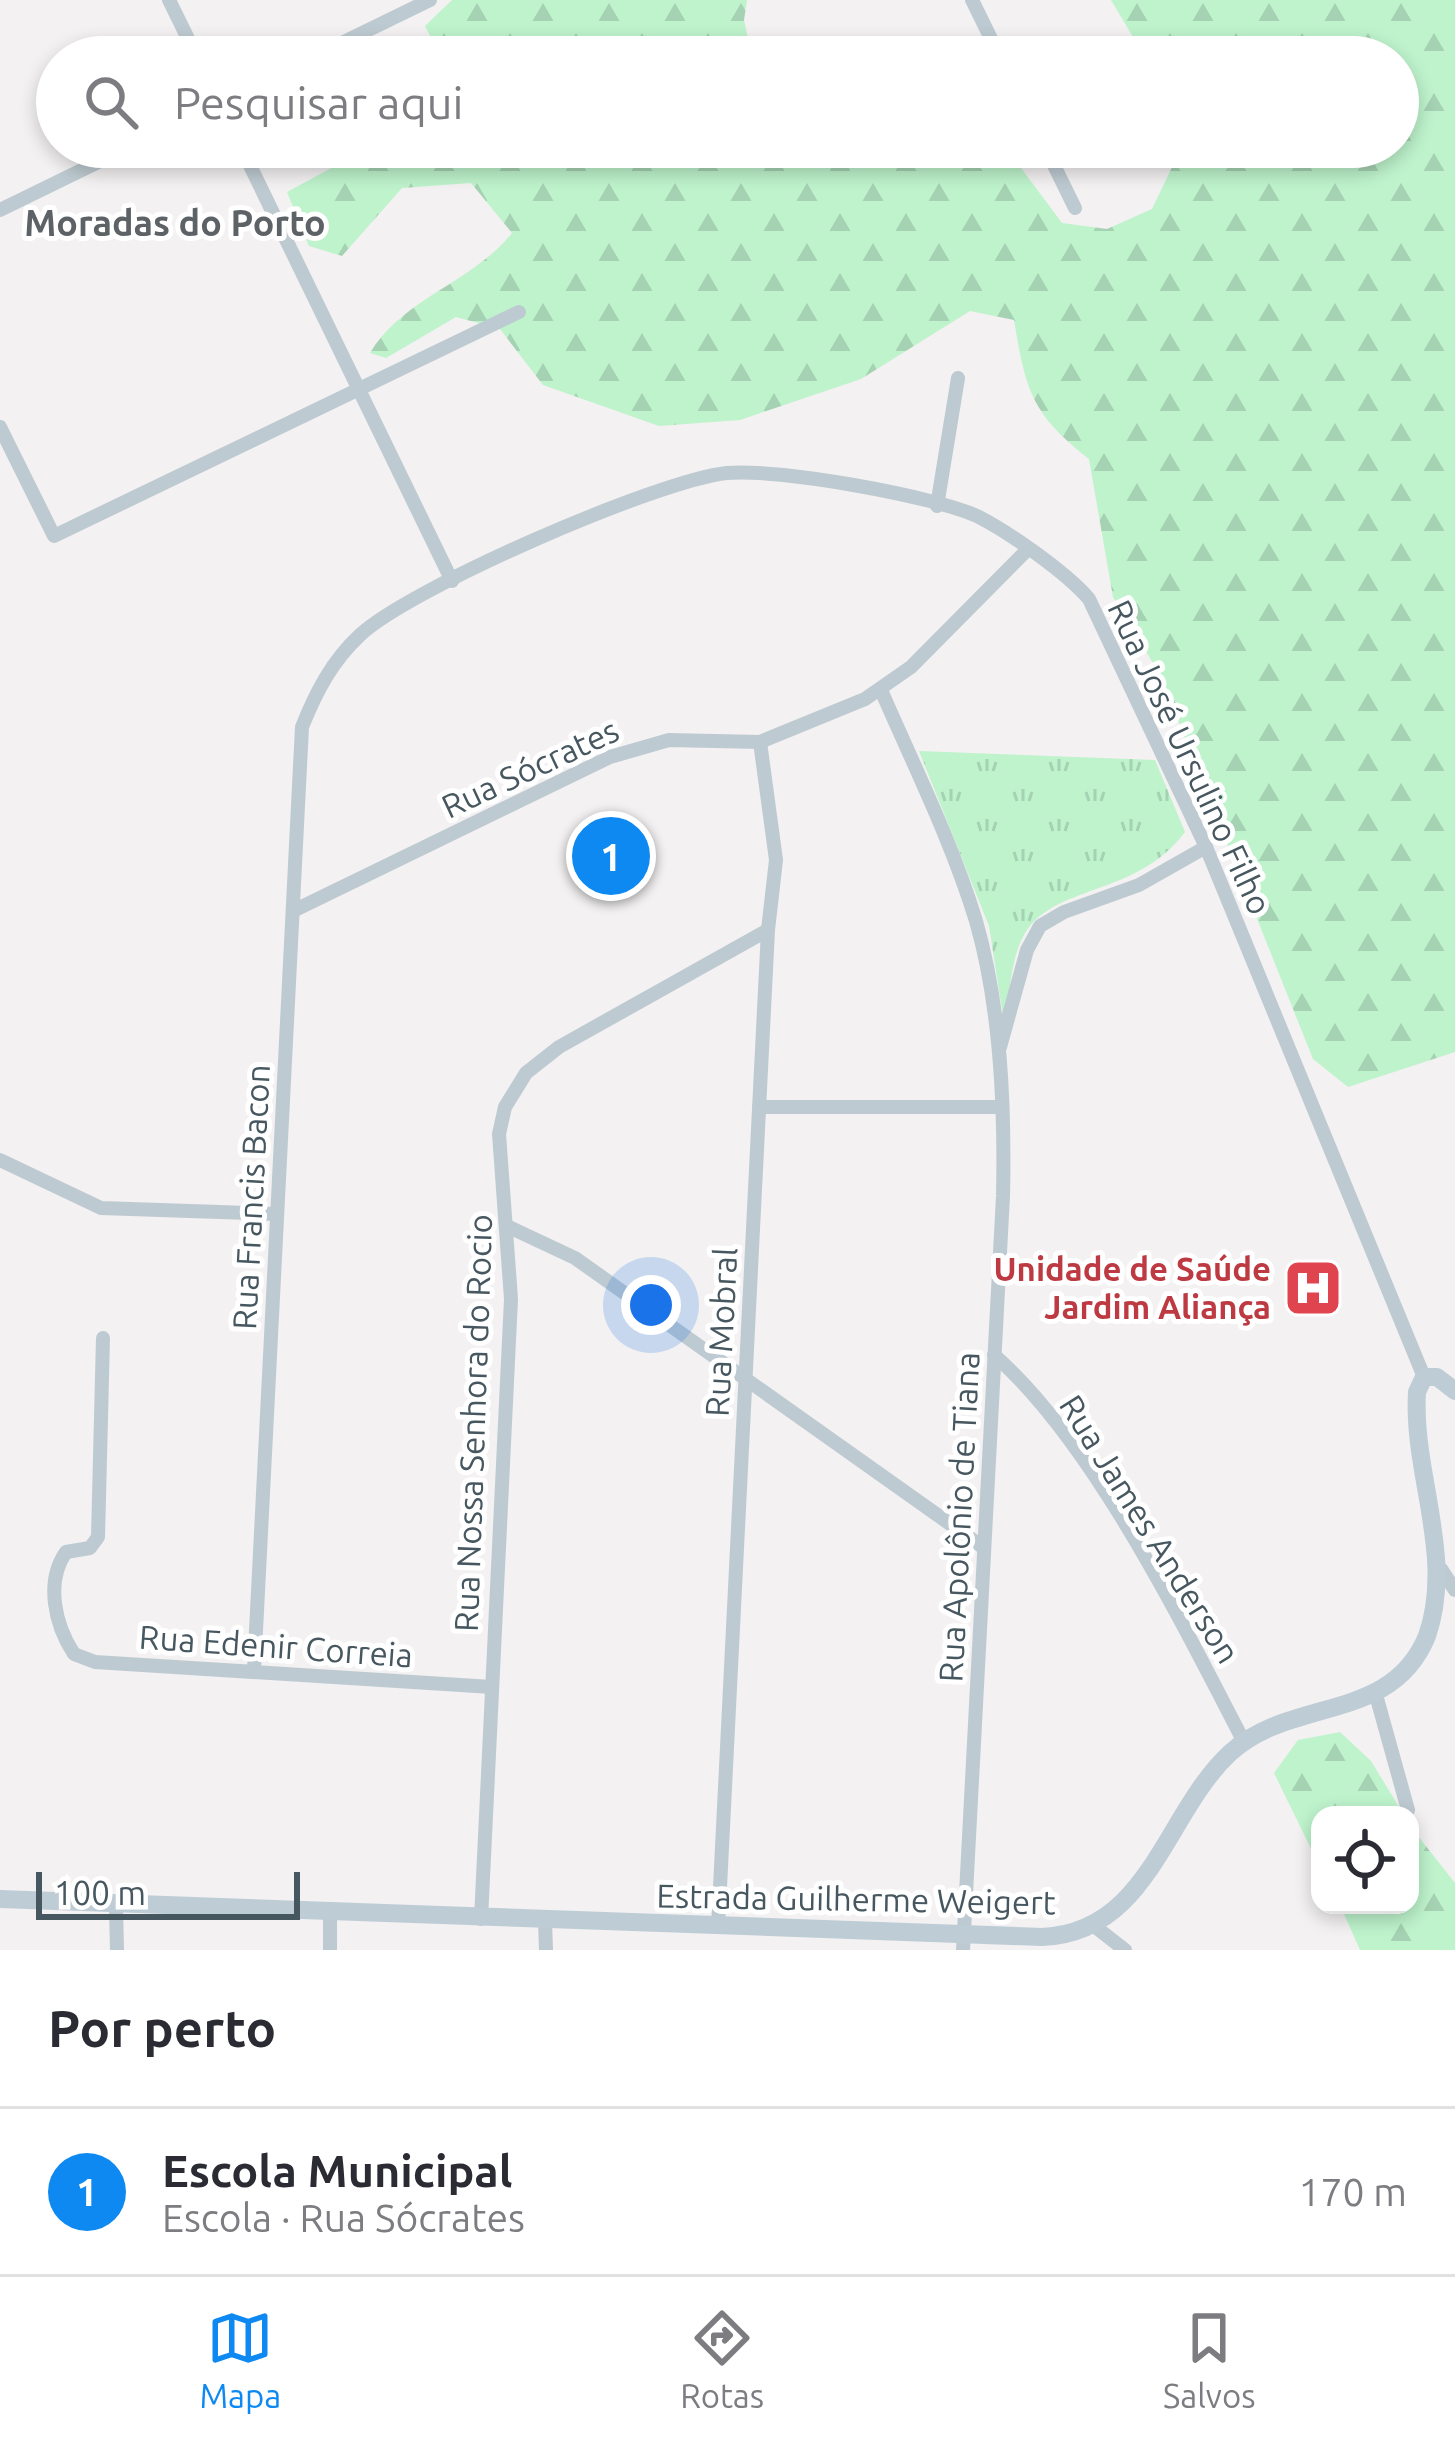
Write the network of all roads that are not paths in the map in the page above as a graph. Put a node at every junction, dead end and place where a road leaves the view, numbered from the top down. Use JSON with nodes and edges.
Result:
{"nodes":[{"id":1,"x":169,"y":0,"type":"edge"},
{"id":2,"x":430,"y":0,"type":"edge"},
{"id":3,"x":972,"y":0,"type":"edge"},
{"id":4,"x":187,"y":36,"type":"edge"},
{"id":5,"x":356,"y":36,"type":"edge"},
{"id":6,"x":990,"y":36,"type":"edge"},
{"id":7,"x":86,"y":168,"type":"edge"},
{"id":8,"x":251,"y":168,"type":"edge"},
{"id":9,"x":1055,"y":168,"type":"edge"},
{"id":10,"x":1075,"y":208,"type":"dead end"},
{"id":11,"x":0,"y":210,"type":"edge"},
{"id":12,"x":519,"y":312,"type":"dead end"},
{"id":13,"x":958,"y":378,"type":"dead end"},
{"id":14,"x":359,"y":389,"type":"junction"},
{"id":15,"x":0,"y":428,"type":"edge"},
{"id":16,"x":938,"y":506,"type":"junction"},
{"id":17,"x":1026,"y":551,"type":"junction"},
{"id":18,"x":452,"y":580,"type":"junction"},
{"id":19,"x":881,"y":690,"type":"junction"},
{"id":20,"x":302,"y":727,"type":"joint"},
{"id":21,"x":760,"y":742,"type":"junction"},
{"id":22,"x":1206,"y":848,"type":"junction"},
{"id":23,"x":293,"y":910,"type":"junction"},
{"id":24,"x":768,"y":930,"type":"junction"},
{"id":25,"x":998,"y":1053,"type":"junction"},
{"id":26,"x":760,"y":1107,"type":"junction"},
{"id":27,"x":1001,"y":1107,"type":"junction"},
{"id":28,"x":0,"y":1160,"type":"edge"},
{"id":29,"x":278,"y":1214,"type":"junction"},
{"id":30,"x":509,"y":1227,"type":"junction"},
{"id":31,"x":103,"y":1338,"type":"dead end"},
{"id":32,"x":994,"y":1355,"type":"junction"},
{"id":33,"x":1424,"y":1377,"type":"junction"},
{"id":34,"x":746,"y":1379,"type":"junction"},
{"id":35,"x":1455,"y":1391,"type":"edge"},
{"id":36,"x":984,"y":1548,"type":"junction"},
{"id":37,"x":1441,"y":1569,"type":"junction"},
{"id":38,"x":1455,"y":1590,"type":"edge"},
{"id":39,"x":254,"y":1670,"type":"junction"},
{"id":40,"x":492,"y":1687,"type":"junction"},
{"id":41,"x":1376,"y":1695,"type":"junction"},
{"id":42,"x":1244,"y":1742,"type":"junction"},
{"id":43,"x":1407,"y":1806,"type":"edge"},
{"id":44,"x":0,"y":1899,"type":"edge"},
{"id":45,"x":116,"y":1907,"type":"junction"},
{"id":46,"x":330,"y":1909,"type":"junction"},
{"id":47,"x":481,"y":1919,"type":"junction"},
{"id":48,"x":545,"y":1921,"type":"junction"},
{"id":49,"x":1093,"y":1925,"type":"junction"},
{"id":50,"x":718,"y":1927,"type":"junction"},
{"id":51,"x":963,"y":1942,"type":"edge"},
{"id":52,"x":117,"y":1950,"type":"edge"},
{"id":53,"x":330,"y":1950,"type":"edge"},
{"id":54,"x":546,"y":1950,"type":"edge"},
{"id":55,"x":1125,"y":1950,"type":"edge"}],
"edges":[{"from":1,"to":4,"type":"street"},
{"from":2,"to":5,"type":"street"},
{"from":3,"to":6,"type":"street"},
{"from":7,"to":11,"type":"street"},
{"from":8,"to":14,"type":"street"},
{"from":9,"to":10,"type":"street"},
{"from":12,"to":14,"type":"street"},
{"from":13,"to":16,"type":"street"},
{"from":14,"to":15,"type":"street"},
{"from":14,"to":18,"type":"street"},
{"from":16,"to":17,"type":"street","name":"Rua José Ursulino Filho"},
{"from":16,"to":18,"type":"street","name":"Rua José Ursulino Filho"},
{"from":17,"to":19,"type":"street","name":"Rua Sócrates"},
{"from":17,"to":22,"type":"street","name":"Rua José Ursulino Filho"},
{"from":18,"to":20,"type":"street","name":"Rua José Ursulino Filho"},
{"from":19,"to":21,"type":"street","name":"Rua Sócrates"},
{"from":19,"to":25,"type":"street","name":"Rua Apolônio de Tiana"},
{"from":20,"to":23,"type":"street","name":"Rua Francis Bacon"},
{"from":21,"to":23,"type":"street","name":"Rua Sócrates"},
{"from":21,"to":24,"type":"street","name":"Rua Mobral"},
{"from":22,"to":25,"type":"street"},
{"from":22,"to":33,"type":"street","name":"Rua José Ursulino Filho"},
{"from":23,"to":29,"type":"street","name":"Rua Francis Bacon"},
{"from":24,"to":26,"type":"street","name":"Rua Mobral"},
{"from":24,"to":30,"type":"street","name":"Rua Nossa Senhora do Rocio"},
{"from":25,"to":27,"type":"street","name":"Rua Apolônio de Tiana"},
{"from":26,"to":27,"type":"street"},
{"from":26,"to":34,"type":"street","name":"Rua Mobral"},
{"from":27,"to":32,"type":"street","name":"Rua Apolônio de Tiana"},
{"from":28,"to":29,"type":"street"},
{"from":29,"to":39,"type":"street","name":"Rua Francis Bacon"},
{"from":30,"to":34,"type":"street"},
{"from":30,"to":40,"type":"street","name":"Rua Nossa Senhora do Rocio"},
{"from":31,"to":39,"type":"street","name":"Rua Edenir Correia"},
{"from":32,"to":36,"type":"street","name":"Rua Apolônio de Tiana"},
{"from":32,"to":42,"type":"street","name":"Rua James Anderson"},
{"from":33,"to":35,"type":"street"},
{"from":33,"to":37,"type":"street","name":"Estrada Guilherme Weigert"},
{"from":34,"to":36,"type":"street"},
{"from":34,"to":50,"type":"street","name":"Rua Mobral"},
{"from":36,"to":51,"type":"street","name":"Rua Apolônio de Tiana"},
{"from":37,"to":38,"type":"street"},
{"from":37,"to":41,"type":"street","name":"Estrada Guilherme Weigert"},
{"from":39,"to":40,"type":"street","name":"Rua Edenir Correia"},
{"from":40,"to":47,"type":"street","name":"Rua Nossa Senhora do Rocio"},
{"from":41,"to":42,"type":"street","name":"Estrada Guilherme Weigert"},
{"from":41,"to":43,"type":"street"},
{"from":42,"to":49,"type":"street","name":"Estrada Guilherme Weigert"},
{"from":44,"to":45,"type":"street","name":"Estrada Guilherme Weigert"},
{"from":45,"to":46,"type":"street","name":"Estrada Guilherme Weigert"},
{"from":45,"to":52,"type":"street"},
{"from":46,"to":47,"type":"street","name":"Estrada Guilherme Weigert"},
{"from":46,"to":53,"type":"street"},
{"from":47,"to":48,"type":"street","name":"Estrada Guilherme Weigert"},
{"from":48,"to":50,"type":"street","name":"Estrada Guilherme Weigert"},
{"from":48,"to":54,"type":"street"},
{"from":49,"to":51,"type":"street","name":"Estrada Guilherme Weigert"},
{"from":49,"to":55,"type":"street"},
{"from":50,"to":51,"type":"street","name":"Estrada Guilherme Weigert"}]}
